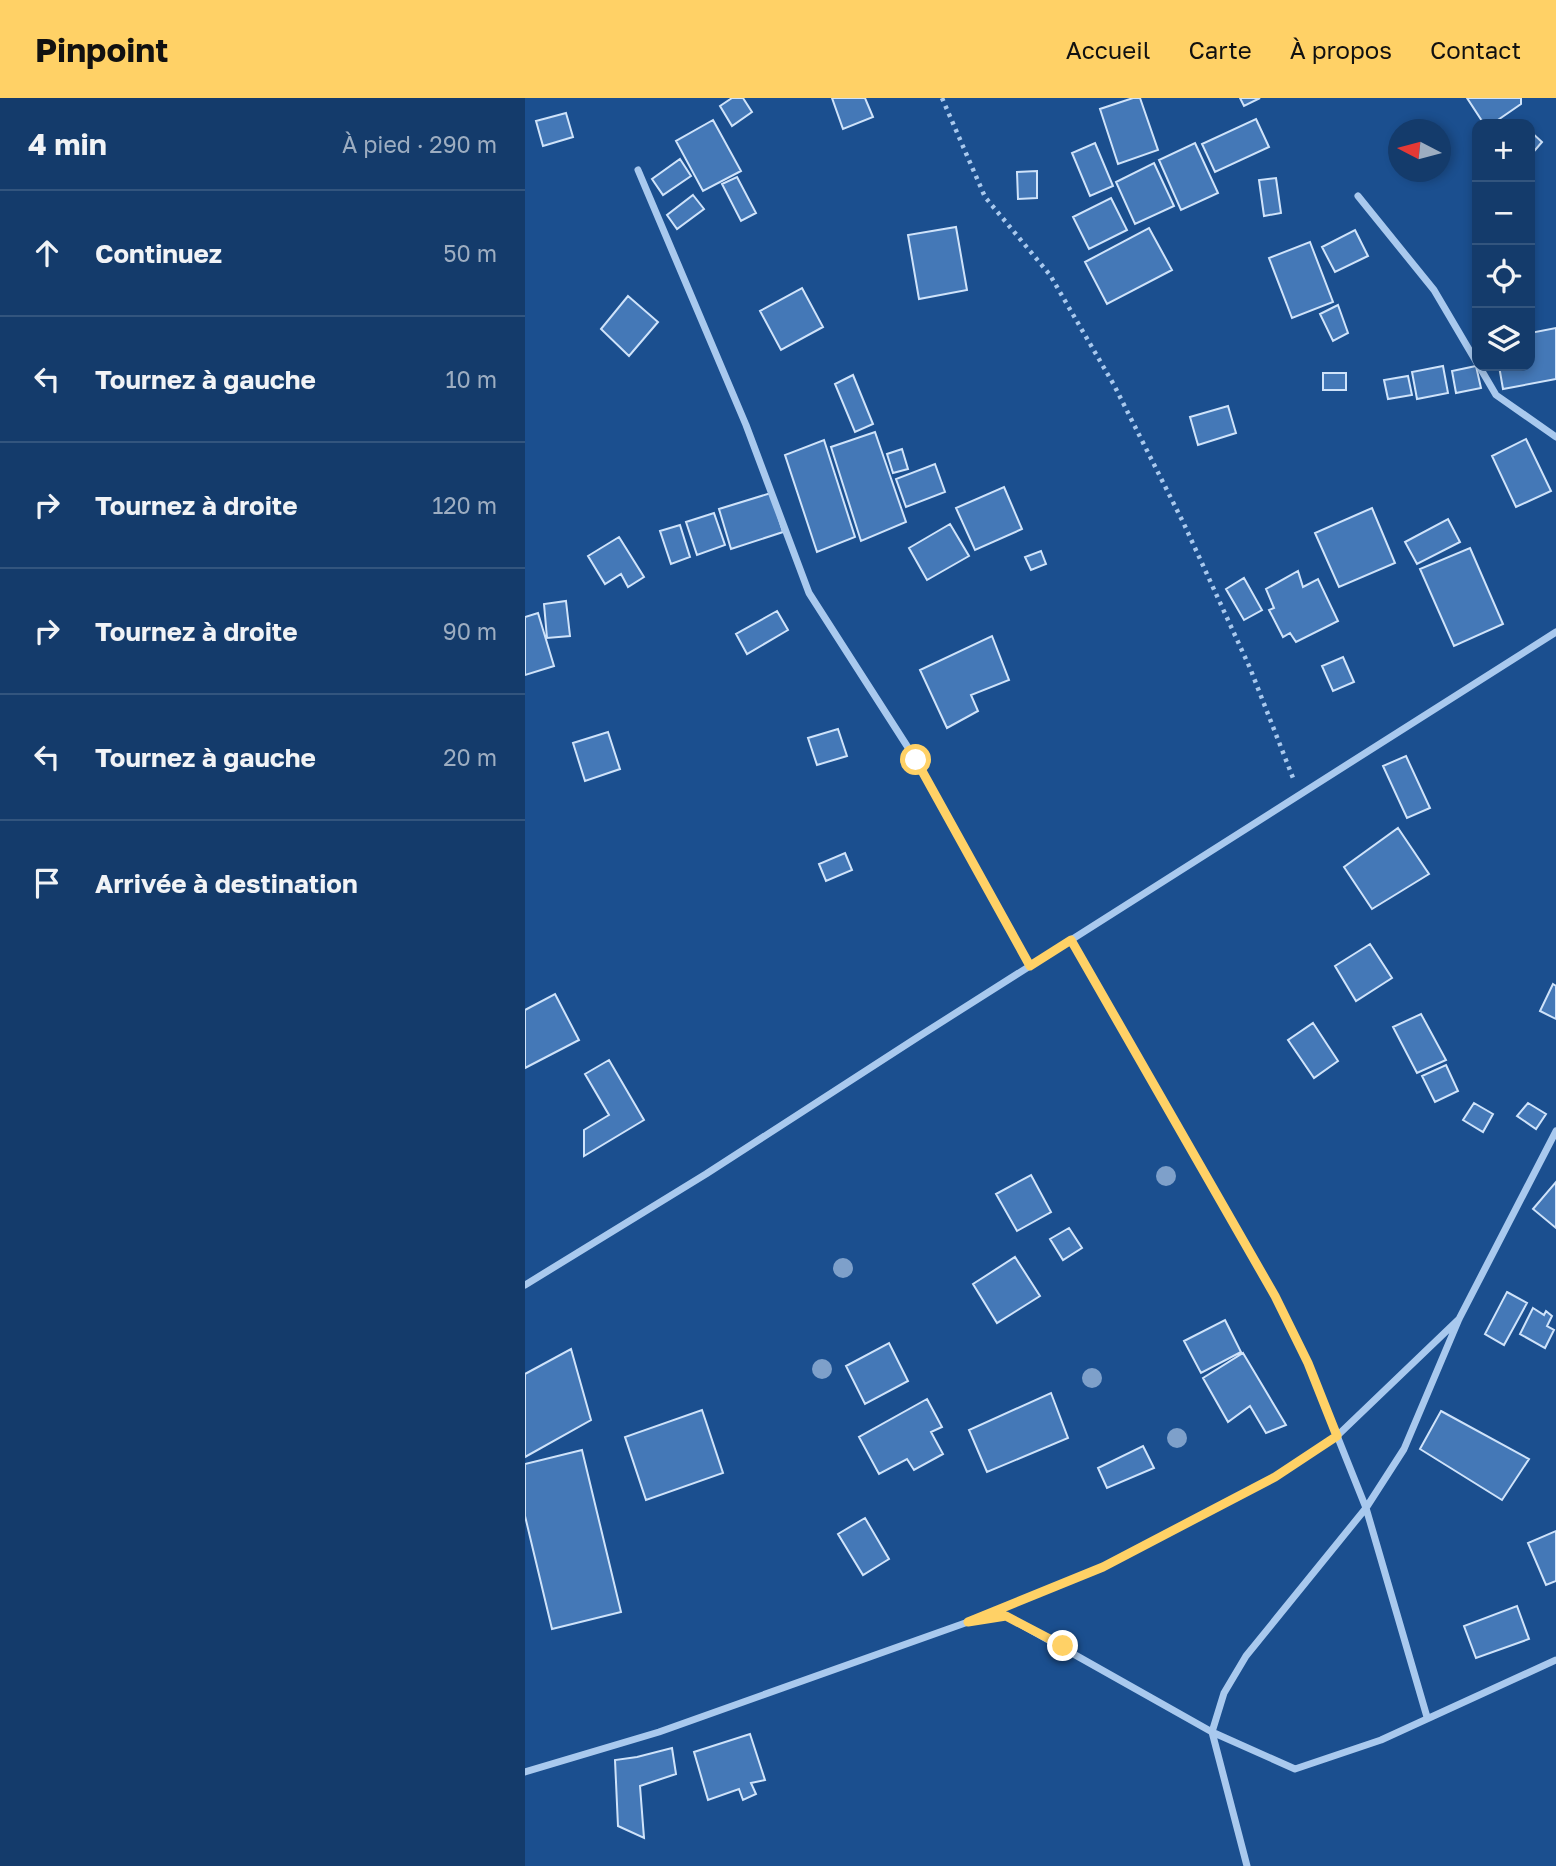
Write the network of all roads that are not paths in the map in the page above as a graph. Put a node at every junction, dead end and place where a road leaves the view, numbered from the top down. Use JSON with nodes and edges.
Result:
{"nodes":[{"id":1,"x":638,"y":170,"type":"dead end"},
{"id":2,"x":1358,"y":197,"type":"dead end"},
{"id":3,"x":1472,"y":355,"type":"edge"},
{"id":4,"x":1482,"y":371,"type":"edge"},
{"id":5,"x":1556,"y":437,"type":"edge"},
{"id":6,"x":1556,"y":632,"type":"edge"},
{"id":7,"x":1071,"y":940,"type":"junction"},
{"id":8,"x":1030,"y":966,"type":"junction"},
{"id":9,"x":1556,"y":1130,"type":"edge"},
{"id":10,"x":525,"y":1285,"type":"edge"},
{"id":11,"x":1459,"y":1319,"type":"junction"},
{"id":12,"x":1337,"y":1436,"type":"junction"},
{"id":13,"x":1366,"y":1508,"type":"junction"},
{"id":14,"x":968,"y":1622,"type":"junction"},
{"id":15,"x":1556,"y":1660,"type":"edge"},
{"id":16,"x":1427,"y":1717,"type":"junction"},
{"id":17,"x":1212,"y":1732,"type":"junction"},
{"id":18,"x":525,"y":1772,"type":"edge"},
{"id":19,"x":1247,"y":1866,"type":"edge"}],
"edges":[{"from":1,"to":8,"type":"street"},
{"from":2,"to":3,"type":"street"},
{"from":4,"to":5,"type":"street"},
{"from":6,"to":7,"type":"street"},
{"from":7,"to":8,"type":"street"},
{"from":7,"to":12,"type":"street"},
{"from":8,"to":10,"type":"street"},
{"from":9,"to":11,"type":"street"},
{"from":11,"to":12,"type":"street"},
{"from":11,"to":13,"type":"street"},
{"from":12,"to":13,"type":"street"},
{"from":12,"to":14,"type":"street"},
{"from":13,"to":16,"type":"street"},
{"from":13,"to":17,"type":"street"},
{"from":14,"to":17,"type":"street"},
{"from":14,"to":18,"type":"street"},
{"from":15,"to":16,"type":"street"},
{"from":16,"to":17,"type":"street"},
{"from":17,"to":19,"type":"street"}]}
